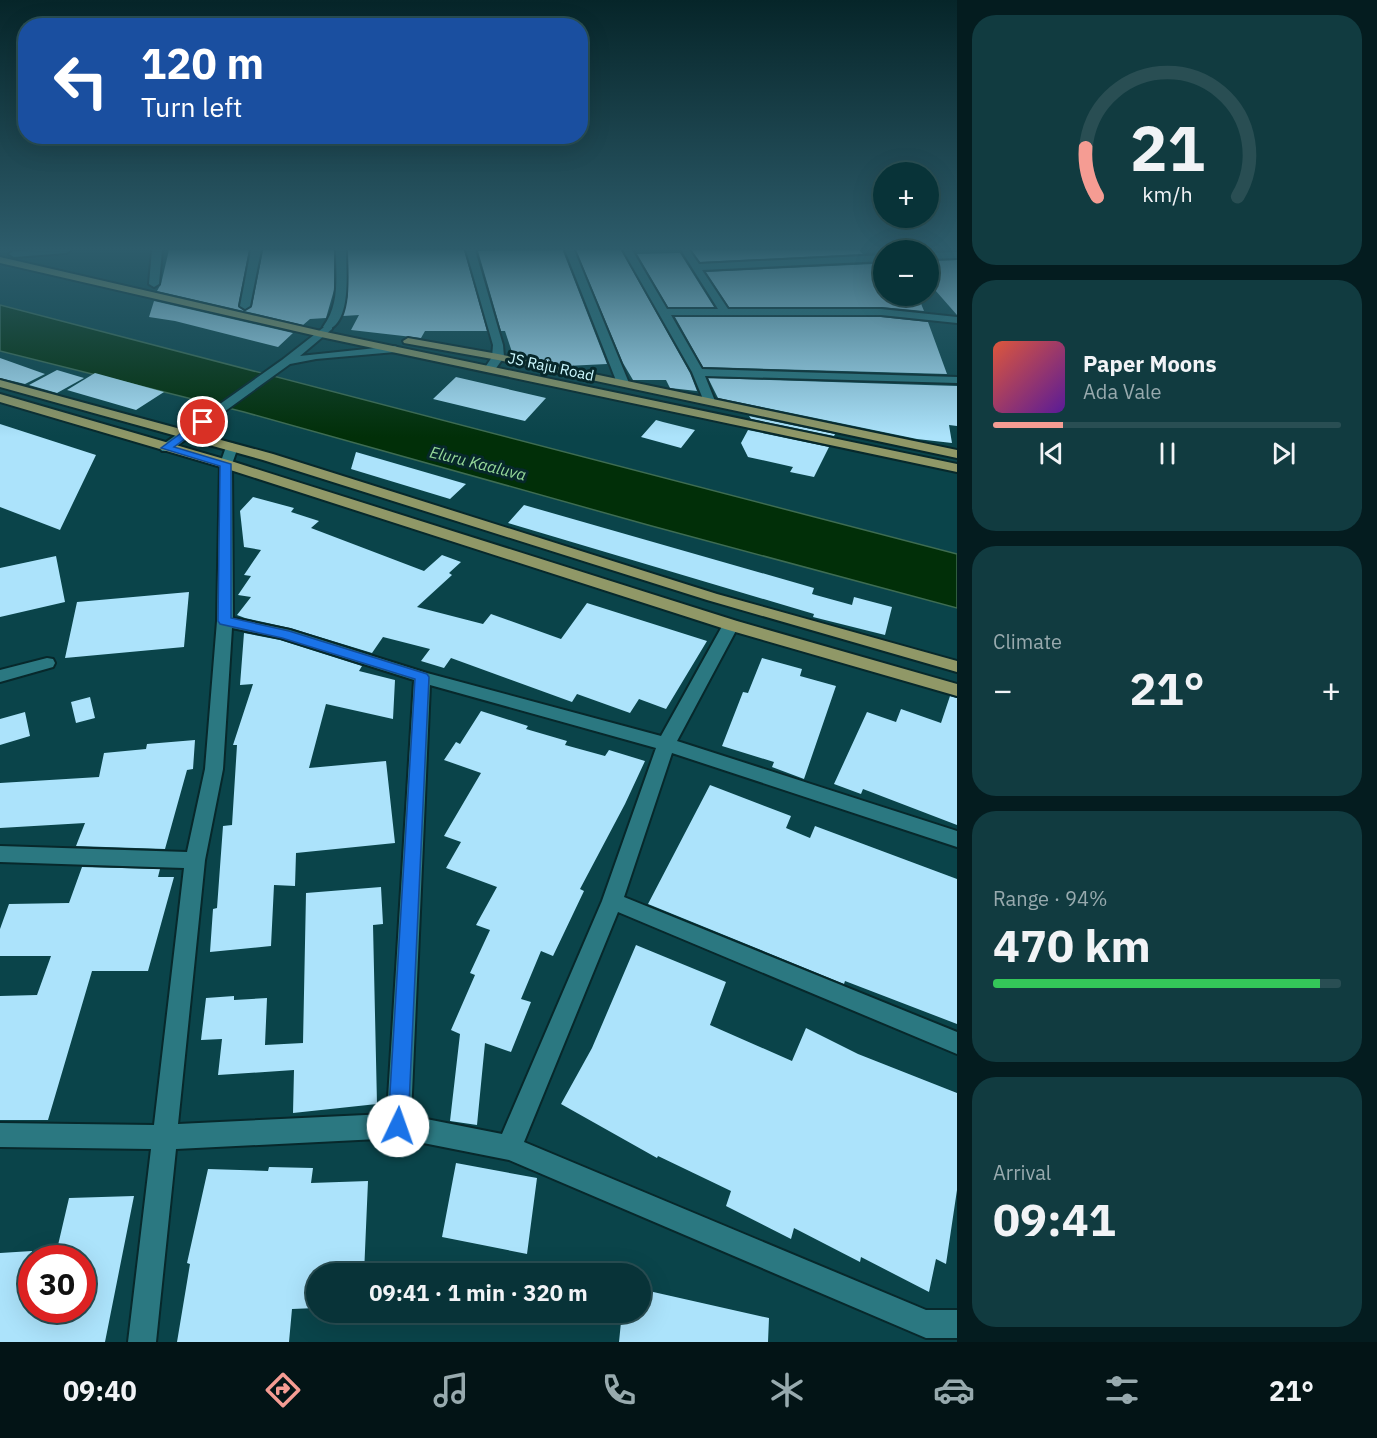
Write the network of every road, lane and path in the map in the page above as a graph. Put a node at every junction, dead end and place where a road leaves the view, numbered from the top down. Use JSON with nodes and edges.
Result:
{"nodes":[{"id":1,"x":665,"y":312,"type":"edge"},
{"id":2,"x":244,"y":313,"type":"edge"},
{"id":3,"x":267,"y":313,"type":"edge"},
{"id":4,"x":338,"y":313,"type":"edge"},
{"id":5,"x":488,"y":313,"type":"edge"},
{"id":6,"x":594,"y":313,"type":"edge"},
{"id":7,"x":887,"y":313,"type":"edge"},
{"id":8,"x":957,"y":320,"type":"edge"},
{"id":9,"x":325,"y":330,"type":"junction"},
{"id":10,"x":395,"y":349,"type":"junction"},
{"id":11,"x":498,"y":357,"type":"junction"},
{"id":12,"x":286,"y":362,"type":"junction"},
{"id":13,"x":490,"y":369,"type":"junction"},
{"id":14,"x":698,"y":372,"type":"junction"},
{"id":15,"x":957,"y":380,"type":"edge"},
{"id":16,"x":0,"y":383,"type":"edge"},
{"id":17,"x":623,"y":383,"type":"junction"},
{"id":18,"x":0,"y":398,"type":"edge"},
{"id":19,"x":709,"y":401,"type":"junction"},
{"id":20,"x":186,"y":434,"type":"junction"},
{"id":21,"x":166,"y":448,"type":"junction"},
{"id":22,"x":957,"y":454,"type":"edge"},
{"id":23,"x":229,"y":456,"type":"junction"},
{"id":24,"x":957,"y":468,"type":"edge"},
{"id":25,"x":225,"y":621,"type":"junction"},
{"id":26,"x":730,"y":625,"type":"junction"},
{"id":27,"x":47,"y":663,"type":"dead end"},
{"id":28,"x":957,"y":667,"type":"edge"},
{"id":29,"x":0,"y":676,"type":"edge"},
{"id":30,"x":422,"y":677,"type":"junction"},
{"id":31,"x":957,"y":690,"type":"edge"},
{"id":32,"x":666,"y":744,"type":"junction"},
{"id":33,"x":957,"y":839,"type":"edge"},
{"id":34,"x":0,"y":854,"type":"edge"},
{"id":35,"x":195,"y":860,"type":"junction"},
{"id":36,"x":612,"y":900,"type":"junction"},
{"id":37,"x":957,"y":1043,"type":"edge"},
{"id":38,"x":398,"y":1126,"type":"junction"},
{"id":39,"x":0,"y":1135,"type":"edge"},
{"id":40,"x":165,"y":1137,"type":"junction"},
{"id":41,"x":509,"y":1148,"type":"junction"},
{"id":42,"x":957,"y":1324,"type":"edge"},
{"id":43,"x":142,"y":1342,"type":"edge"}],
"edges":[{"from":1,"to":14,"type":"street"},
{"from":2,"to":9,"type":"main road","name":"JS Raju Road"},
{"from":3,"to":9,"type":"main road","name":"JS Raju Road"},
{"from":4,"to":9,"type":"street"},
{"from":5,"to":11,"type":"street"},
{"from":6,"to":17,"type":"street"},
{"from":7,"to":8,"type":"street"},
{"from":9,"to":10,"type":"main road","name":"JS Raju Road"},
{"from":9,"to":11,"type":"main road","name":"JS Raju Road"},
{"from":9,"to":12,"type":"street"},
{"from":10,"to":12,"type":"street"},
{"from":10,"to":13,"type":"main road","name":"JS Raju Road"},
{"from":11,"to":13,"type":"street"},
{"from":11,"to":17,"type":"main road","name":"JS Raju Road"},
{"from":12,"to":20,"type":"street"},
{"from":13,"to":24,"type":"main road","name":"JS Raju Road"},
{"from":14,"to":15,"type":"street"},
{"from":14,"to":19,"type":"street"},
{"from":16,"to":20,"type":"main road"},
{"from":17,"to":19,"type":"main road","name":"JS Raju Road"},
{"from":18,"to":21,"type":"main road"},
{"from":19,"to":22,"type":"main road","name":"JS Raju Road"},
{"from":20,"to":21,"type":"street"},
{"from":20,"to":23,"type":"main road"},
{"from":21,"to":23,"type":"main road"},
{"from":23,"to":25,"type":"street"},
{"from":23,"to":26,"type":"main road"},
{"from":23,"to":28,"type":"main road"},
{"from":25,"to":30,"type":"street"},
{"from":25,"to":35,"type":"street"},
{"from":26,"to":31,"type":"main road"},
{"from":26,"to":32,"type":"street"},
{"from":27,"to":29,"type":"street"},
{"from":30,"to":32,"type":"street"},
{"from":30,"to":38,"type":"street"},
{"from":32,"to":33,"type":"street"},
{"from":32,"to":36,"type":"street"},
{"from":34,"to":35,"type":"street"},
{"from":35,"to":40,"type":"street"},
{"from":36,"to":37,"type":"street"},
{"from":36,"to":41,"type":"street"},
{"from":38,"to":40,"type":"street"},
{"from":38,"to":41,"type":"street"},
{"from":39,"to":40,"type":"street"},
{"from":40,"to":43,"type":"street"},
{"from":41,"to":42,"type":"street"}]}
